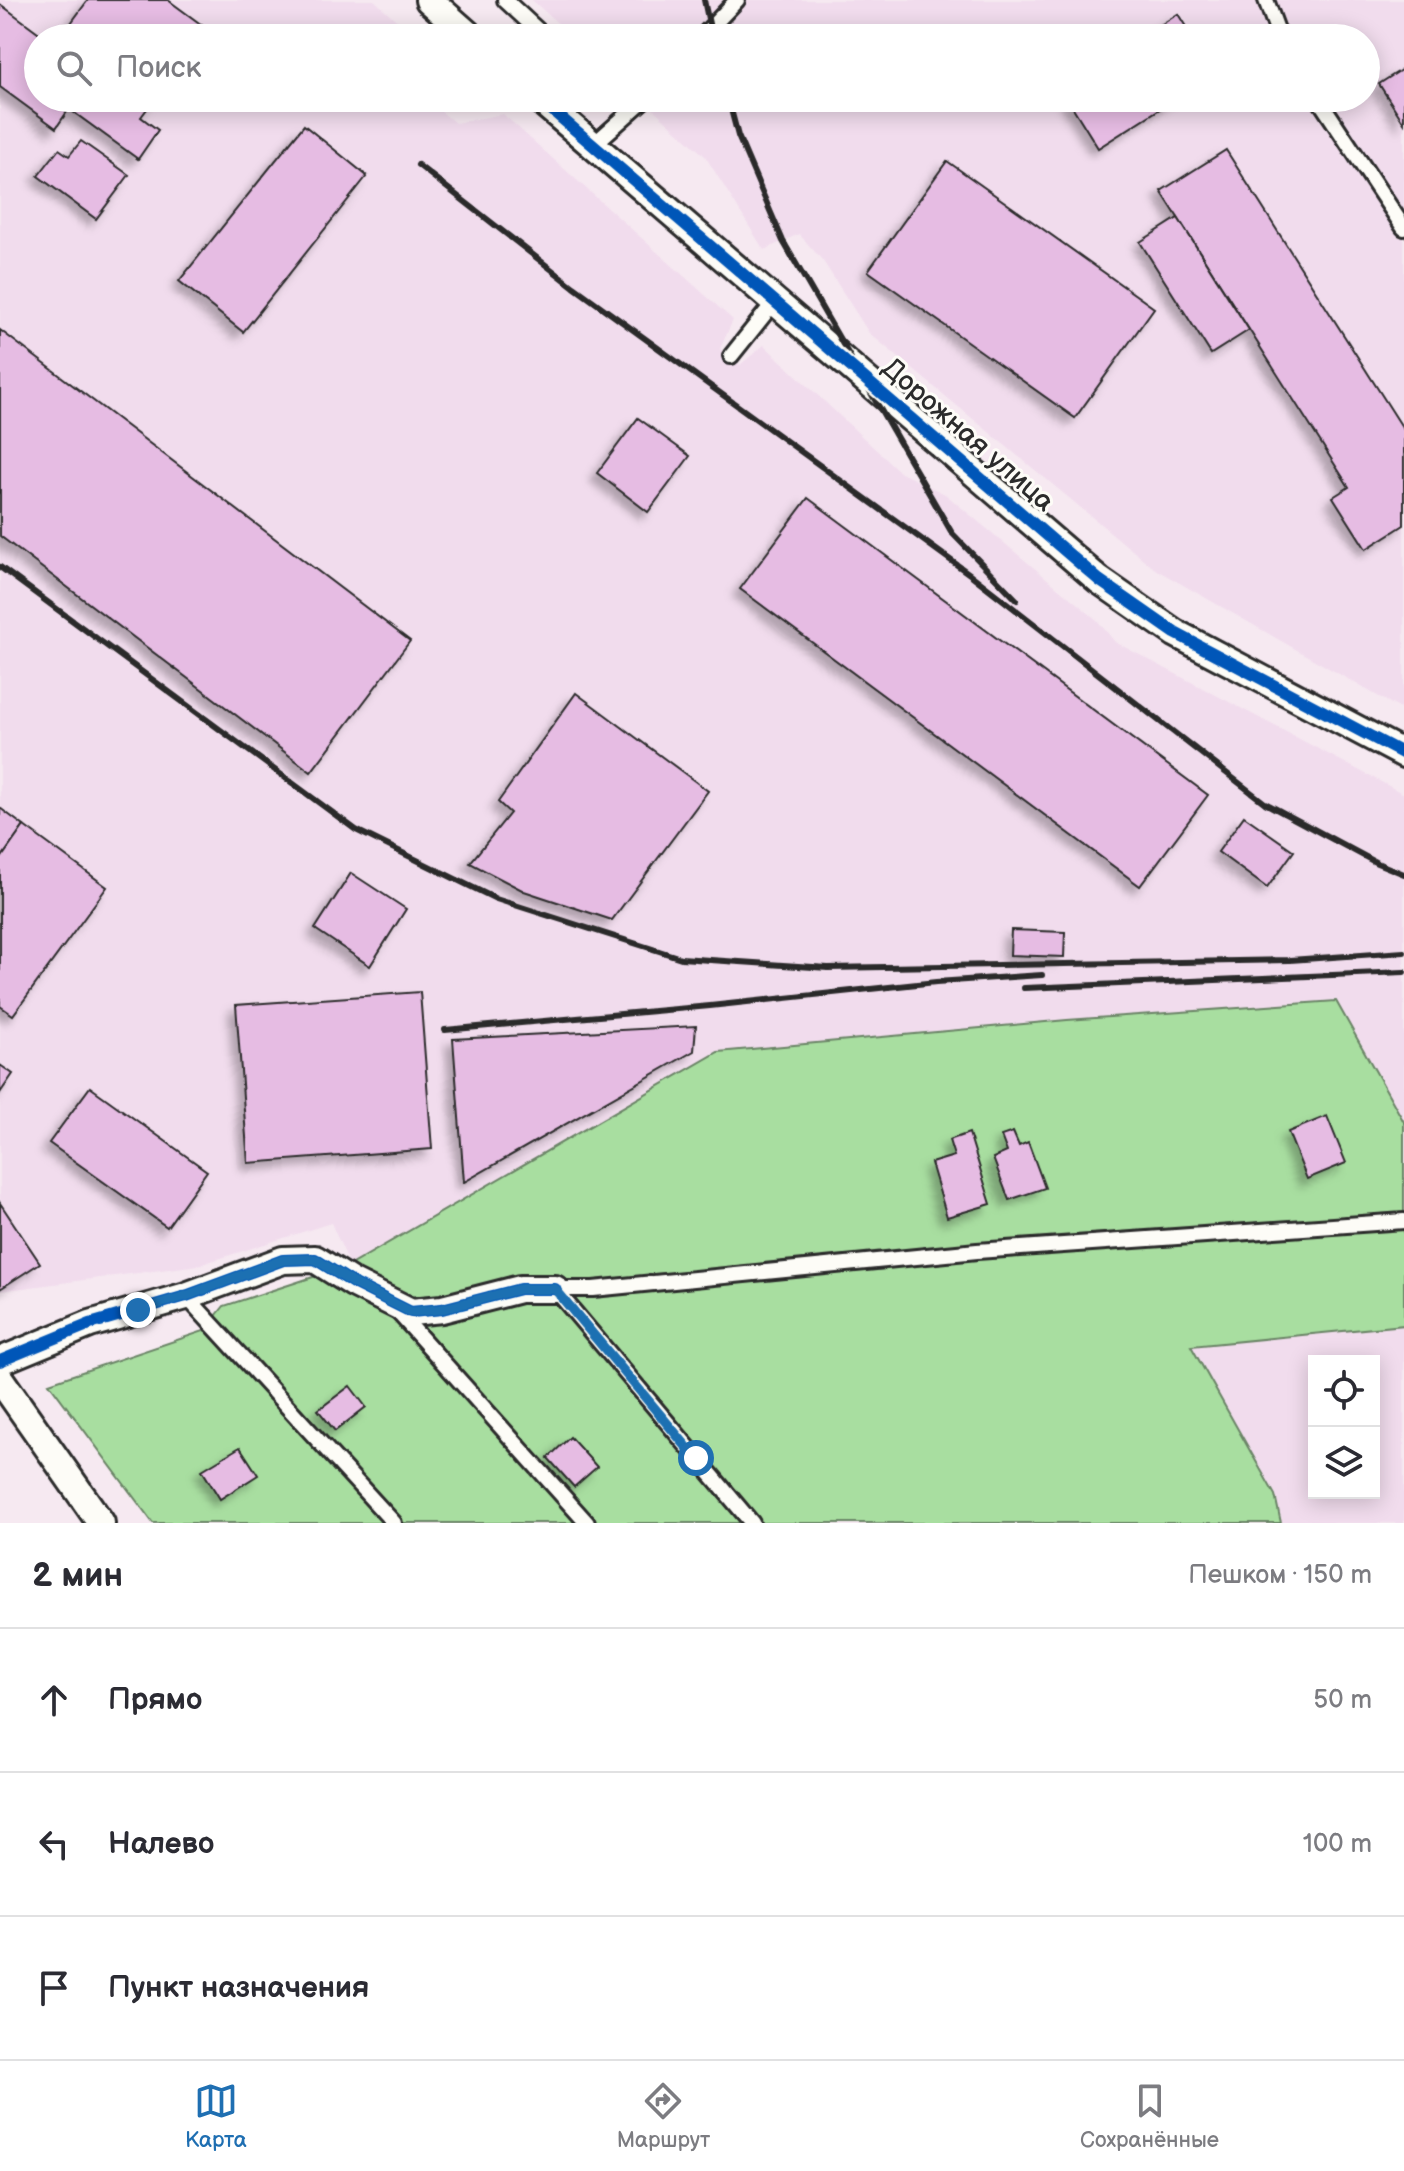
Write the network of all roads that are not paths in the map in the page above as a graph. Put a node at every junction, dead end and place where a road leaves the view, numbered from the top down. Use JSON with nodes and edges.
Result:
{"nodes":[{"id":1,"x":429,"y":0,"type":"edge"},
{"id":2,"x":505,"y":0,"type":"edge"},
{"id":3,"x":737,"y":0,"type":"edge"},
{"id":4,"x":1266,"y":0,"type":"edge"},
{"id":5,"x":456,"y":24,"type":"edge"},
{"id":6,"x":531,"y":24,"type":"edge"},
{"id":7,"x":714,"y":24,"type":"edge"},
{"id":8,"x":1275,"y":24,"type":"edge"},
{"id":9,"x":554,"y":112,"type":"edge"},
{"id":10,"x":630,"y":112,"type":"edge"},
{"id":11,"x":1327,"y":112,"type":"edge"},
{"id":12,"x":592,"y":146,"type":"junction"},
{"id":13,"x":1404,"y":228,"type":"edge"},
{"id":14,"x":775,"y":301,"type":"junction"},
{"id":15,"x":731,"y":356,"type":"dead end"},
{"id":16,"x":1404,"y":754,"type":"edge"},
{"id":17,"x":1404,"y":1221,"type":"edge"},
{"id":18,"x":555,"y":1289,"type":"junction"},
{"id":19,"x":186,"y":1296,"type":"junction"},
{"id":20,"x":387,"y":1300,"type":"junction"},
{"id":21,"x":0,"y":1361,"type":"edge"},
{"id":22,"x":0,"y":1379,"type":"edge"},
{"id":23,"x":101,"y":1523,"type":"edge"},
{"id":24,"x":394,"y":1523,"type":"edge"},
{"id":25,"x":587,"y":1523,"type":"edge"},
{"id":26,"x":752,"y":1523,"type":"edge"}],
"edges":[{"from":1,"to":5,"type":"street"},
{"from":2,"to":6,"type":"lane"},
{"from":3,"to":7,"type":"lane"},
{"from":4,"to":8,"type":"lane"},
{"from":9,"to":12,"type":"street","name":"Дорожная улица"},
{"from":10,"to":12,"type":"lane"},
{"from":11,"to":13,"type":"lane"},
{"from":12,"to":14,"type":"street","name":"Дорожная улица"},
{"from":14,"to":15,"type":"lane"},
{"from":14,"to":16,"type":"street","name":"Дорожная улица"},
{"from":17,"to":18,"type":"lane"},
{"from":18,"to":20,"type":"street"},
{"from":18,"to":26,"type":"lane"},
{"from":19,"to":20,"type":"street"},
{"from":19,"to":21,"type":"street"},
{"from":19,"to":24,"type":"lane"},
{"from":20,"to":25,"type":"lane"},
{"from":22,"to":23,"type":"street"}]}
